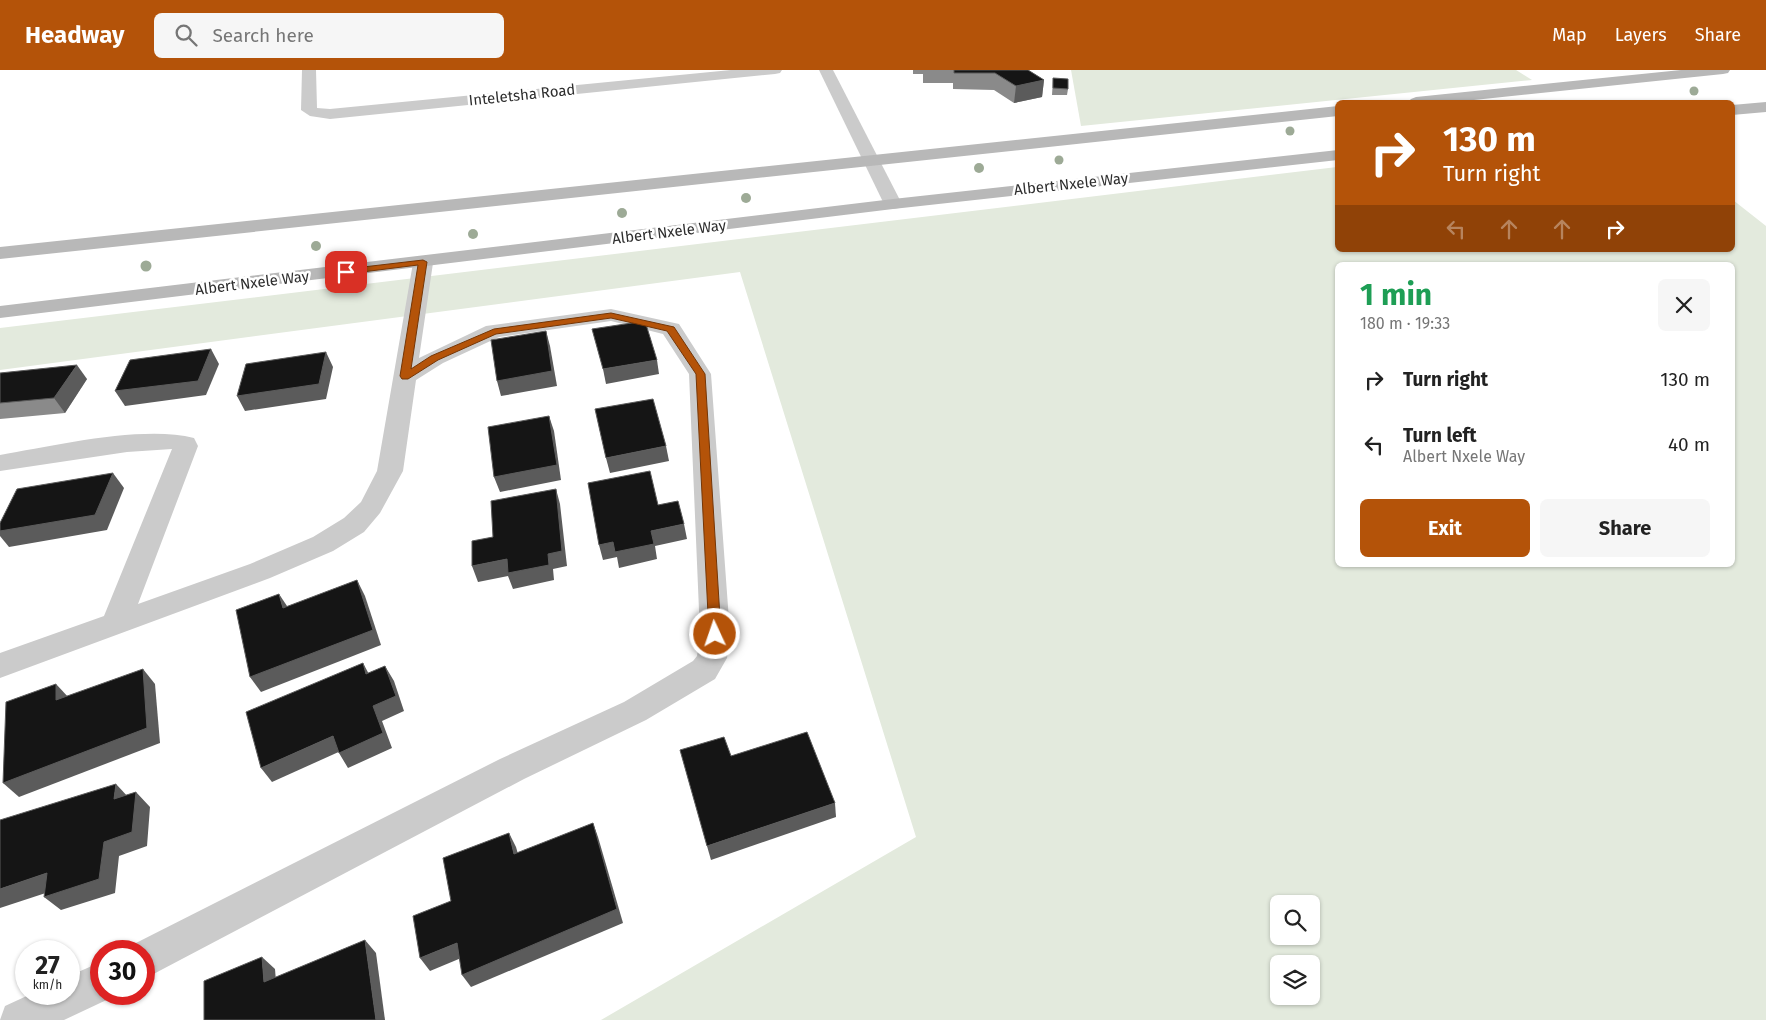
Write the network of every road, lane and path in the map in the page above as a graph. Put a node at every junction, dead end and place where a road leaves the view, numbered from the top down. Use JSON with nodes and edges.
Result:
{"nodes":[{"id":1,"x":309,"y":70,"type":"edge"},
{"id":2,"x":775,"y":70,"type":"edge"},
{"id":3,"x":826,"y":70,"type":"edge"},
{"id":4,"x":1723,"y":70,"type":"edge"},
{"id":5,"x":1435,"y":100,"type":"edge"},
{"id":6,"x":1766,"y":106,"type":"edge"},
{"id":7,"x":1735,"y":110,"type":"edge"},
{"id":8,"x":1335,"y":111,"type":"edge"},
{"id":9,"x":1335,"y":154,"type":"edge"},
{"id":10,"x":870,"y":160,"type":"junction"},
{"id":11,"x":893,"y":204,"type":"junction"},
{"id":12,"x":0,"y":253,"type":"edge"},
{"id":13,"x":423,"y":262,"type":"junction"},
{"id":14,"x":0,"y":312,"type":"edge"},
{"id":15,"x":405,"y":376,"type":"junction"},
{"id":16,"x":0,"y":463,"type":"edge"},
{"id":17,"x":116,"y":623,"type":"junction"},
{"id":18,"x":0,"y":666,"type":"edge"},
{"id":19,"x":155,"y":954,"type":"edge"},
{"id":20,"x":90,"y":987,"type":"edge"},
{"id":21,"x":19,"y":1020,"type":"edge"}],
"edges":[{"from":1,"to":2,"type":"street","name":"Inteletsha Road"},
{"from":3,"to":10,"type":"street"},
{"from":4,"to":5,"type":"main road"},
{"from":6,"to":7,"type":"main road"},
{"from":8,"to":10,"type":"main road"},
{"from":9,"to":11,"type":"main road","name":"Albert Nxele Way"},
{"from":10,"to":11,"type":"street"},
{"from":10,"to":12,"type":"main road"},
{"from":11,"to":13,"type":"main road","name":"Albert Nxele Way"},
{"from":13,"to":14,"type":"main road","name":"Albert Nxele Way"},
{"from":13,"to":15,"type":"street"},
{"from":15,"to":17,"type":"street"},
{"from":15,"to":19,"type":"street"},
{"from":16,"to":17,"type":"street"},
{"from":17,"to":18,"type":"street"},
{"from":20,"to":21,"type":"street"}]}
